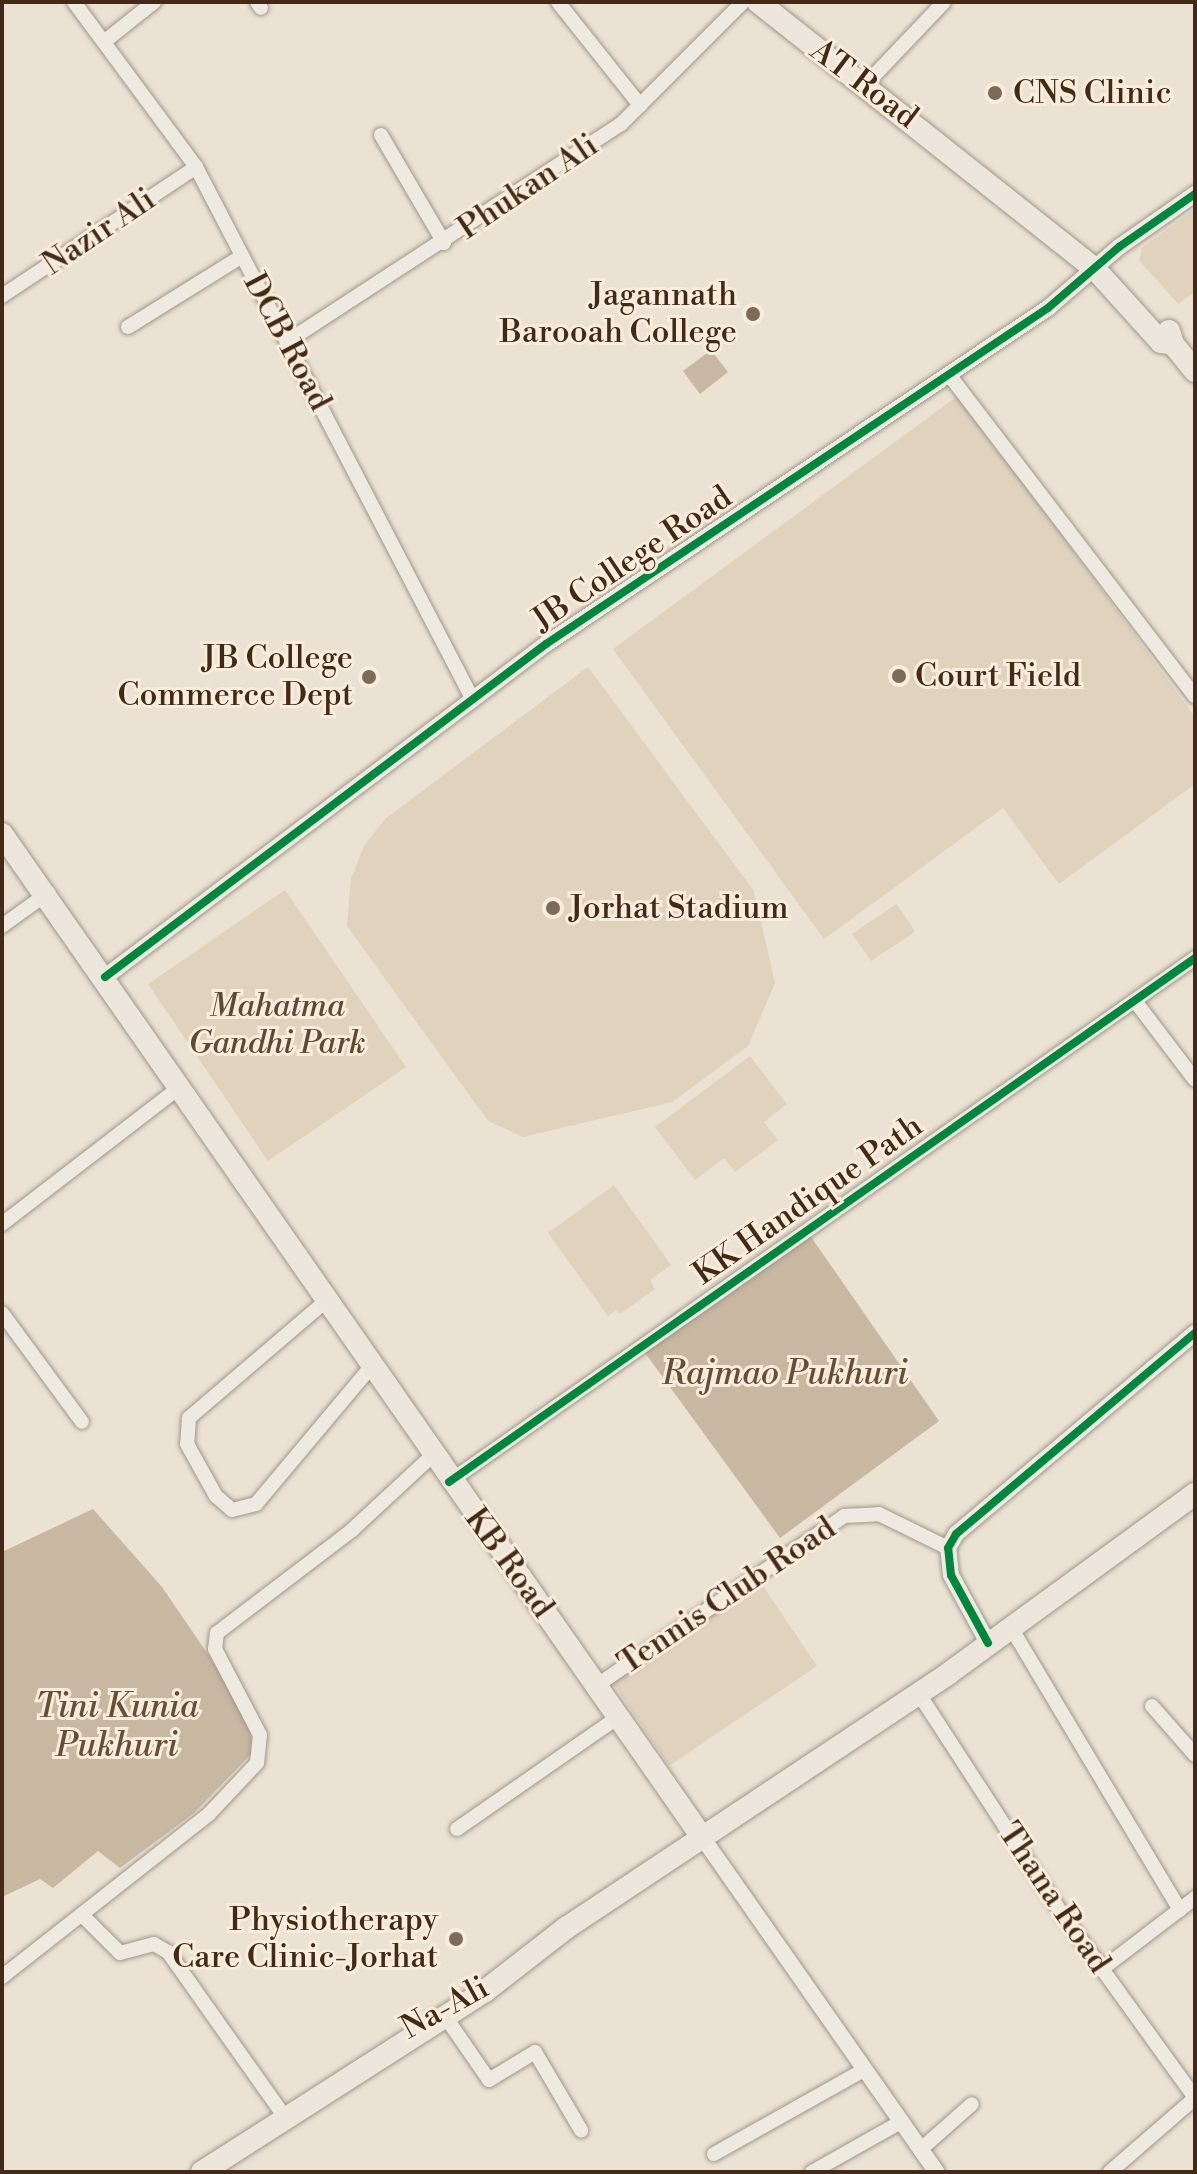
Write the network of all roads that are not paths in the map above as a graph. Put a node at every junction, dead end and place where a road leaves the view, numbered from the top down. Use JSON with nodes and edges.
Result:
{"nodes":[{"id":1,"x":74,"y":2,"type":"edge"},
{"id":2,"x":154,"y":2,"type":"edge"},
{"id":3,"x":558,"y":2,"type":"edge"},
{"id":4,"x":743,"y":2,"type":"edge"},
{"id":5,"x":758,"y":2,"type":"edge"},
{"id":6,"x":944,"y":2,"type":"edge"},
{"id":7,"x":105,"y":41,"type":"junction"},
{"id":8,"x":866,"y":84,"type":"junction"},
{"id":9,"x":640,"y":105,"type":"junction"},
{"id":10,"x":381,"y":135,"type":"dead end"},
{"id":11,"x":196,"y":167,"type":"junction"},
{"id":12,"x":1195,"y":194,"type":"edge"},
{"id":13,"x":444,"y":243,"type":"junction"},
{"id":14,"x":242,"y":256,"type":"junction"},
{"id":15,"x":1099,"y":265,"type":"junction"},
{"id":16,"x":2,"y":296,"type":"edge"},
{"id":17,"x":128,"y":327,"type":"dead end"},
{"id":18,"x":288,"y":341,"type":"junction"},
{"id":19,"x":1195,"y":371,"type":"edge"},
{"id":20,"x":950,"y":376,"type":"junction"},
{"id":21,"x":1195,"y":696,"type":"edge"},
{"id":22,"x":473,"y":700,"type":"junction"},
{"id":23,"x":2,"y":834,"type":"edge"},
{"id":24,"x":48,"y":893,"type":"junction"},
{"id":25,"x":2,"y":926,"type":"edge"},
{"id":26,"x":1195,"y":958,"type":"edge"},
{"id":27,"x":105,"y":977,"type":"junction"},
{"id":28,"x":1135,"y":1001,"type":"junction"},
{"id":29,"x":1195,"y":1080,"type":"edge"},
{"id":30,"x":180,"y":1087,"type":"junction"},
{"id":31,"x":2,"y":1224,"type":"edge"},
{"id":32,"x":327,"y":1300,"type":"junction"},
{"id":33,"x":2,"y":1313,"type":"edge"},
{"id":34,"x":1195,"y":1333,"type":"edge"},
{"id":35,"x":372,"y":1366,"type":"junction"},
{"id":36,"x":82,"y":1422,"type":"dead end"},
{"id":37,"x":432,"y":1456,"type":"junction"},
{"id":38,"x":449,"y":1482,"type":"junction"},
{"id":39,"x":1195,"y":1494,"type":"edge"},
{"id":40,"x":948,"y":1548,"type":"junction"},
{"id":41,"x":1010,"y":1626,"type":"junction"},
{"id":42,"x":988,"y":1643,"type":"junction"},
{"id":43,"x":596,"y":1686,"type":"junction"},
{"id":44,"x":919,"y":1694,"type":"junction"},
{"id":45,"x":1152,"y":1706,"type":"dead end"},
{"id":46,"x":618,"y":1717,"type":"junction"},
{"id":47,"x":1195,"y":1755,"type":"edge"},
{"id":48,"x":457,"y":1829,"type":"dead end"},
{"id":49,"x":702,"y":1837,"type":"junction"},
{"id":50,"x":1195,"y":1898,"type":"edge"},
{"id":51,"x":1180,"y":1910,"type":"junction"},
{"id":52,"x":84,"y":1917,"type":"junction"},
{"id":53,"x":1102,"y":1969,"type":"junction"},
{"id":54,"x":2,"y":1977,"type":"edge"},
{"id":55,"x":481,"y":1993,"type":"junction"},
{"id":56,"x":449,"y":2022,"type":"junction"},
{"id":57,"x":862,"y":2071,"type":"junction"},
{"id":58,"x":1195,"y":2098,"type":"edge"},
{"id":59,"x":972,"y":2104,"type":"dead end"},
{"id":60,"x":279,"y":2109,"type":"junction"},
{"id":61,"x":899,"y":2123,"type":"junction"},
{"id":62,"x":581,"y":2130,"type":"dead end"},
{"id":63,"x":920,"y":2150,"type":"junction"},
{"id":64,"x":714,"y":2154,"type":"dead end"},
{"id":65,"x":184,"y":2172,"type":"edge"},
{"id":66,"x":202,"y":2172,"type":"edge"},
{"id":67,"x":218,"y":2172,"type":"edge"},
{"id":68,"x":812,"y":2172,"type":"edge"},
{"id":69,"x":937,"y":2172,"type":"edge"},
{"id":70,"x":1110,"y":2172,"type":"edge"}],
"edges":[{"from":1,"to":7,"type":"street","name":"DCB Road"},
{"from":2,"to":7,"type":"street"},
{"from":3,"to":9,"type":"street"},
{"from":4,"to":9,"type":"street","name":"Phukan Ali"},
{"from":5,"to":8,"type":"main road","name":"AT Road"},
{"from":6,"to":8,"type":"street"},
{"from":7,"to":11,"type":"street","name":"DCB Road"},
{"from":8,"to":15,"type":"main road","name":"AT Road"},
{"from":9,"to":13,"type":"street","name":"Phukan Ali"},
{"from":10,"to":13,"type":"street"},
{"from":11,"to":14,"type":"street","name":"DCB Road"},
{"from":11,"to":16,"type":"street","name":"Nazir Ali"},
{"from":12,"to":15,"type":"street","name":"JB College Road"},
{"from":13,"to":18,"type":"street","name":"Phukan Ali"},
{"from":14,"to":17,"type":"street"},
{"from":14,"to":18,"type":"street","name":"DCB Road"},
{"from":15,"to":19,"type":"main road","name":"AT Road"},
{"from":15,"to":20,"type":"street","name":"JB College Road"},
{"from":18,"to":22,"type":"street","name":"DCB Road"},
{"from":20,"to":21,"type":"street"},
{"from":20,"to":22,"type":"street","name":"JB College Road"},
{"from":22,"to":27,"type":"street","name":"JB College Road"},
{"from":23,"to":24,"type":"main road","name":"KB Road"},
{"from":24,"to":25,"type":"street"},
{"from":24,"to":27,"type":"main road","name":"KB Road"},
{"from":26,"to":28,"type":"street","name":"KK Handique Path"},
{"from":27,"to":30,"type":"main road","name":"KB Road"},
{"from":28,"to":29,"type":"street"},
{"from":28,"to":38,"type":"street","name":"KK Handique Path"},
{"from":30,"to":31,"type":"street"},
{"from":30,"to":32,"type":"main road","name":"KB Road"},
{"from":32,"to":35,"type":"main road","name":"KB Road"},
{"from":32,"to":35,"type":"street"},
{"from":33,"to":36,"type":"street"},
{"from":34,"to":40,"type":"street"},
{"from":35,"to":37,"type":"main road","name":"KB Road"},
{"from":37,"to":38,"type":"main road","name":"KB Road"},
{"from":37,"to":52,"type":"street"},
{"from":38,"to":43,"type":"main road","name":"KB Road"},
{"from":39,"to":41,"type":"main road","name":"Na-Ali"},
{"from":40,"to":42,"type":"street"},
{"from":40,"to":43,"type":"street","name":"Tennis Club Road"},
{"from":41,"to":42,"type":"main road","name":"Na-Ali"},
{"from":41,"to":51,"type":"street"},
{"from":42,"to":44,"type":"main road","name":"Na-Ali"},
{"from":43,"to":46,"type":"main road","name":"KB Road"},
{"from":44,"to":49,"type":"main road","name":"Na-Ali"},
{"from":44,"to":53,"type":"street","name":"Thana Road"},
{"from":45,"to":47,"type":"street"},
{"from":46,"to":48,"type":"street"},
{"from":46,"to":49,"type":"main road","name":"KB Road"},
{"from":49,"to":55,"type":"main road","name":"Na-Ali"},
{"from":49,"to":57,"type":"street","name":"KB Road"},
{"from":50,"to":51,"type":"street"},
{"from":51,"to":53,"type":"street"},
{"from":52,"to":54,"type":"street"},
{"from":52,"to":60,"type":"street"},
{"from":53,"to":58,"type":"street","name":"Thana Road"},
{"from":55,"to":56,"type":"main road"},
{"from":55,"to":60,"type":"main road","name":"Na-Ali"},
{"from":55,"to":66,"type":"main road"},
{"from":56,"to":62,"type":"street"},
{"from":56,"to":67,"type":"main road"},
{"from":57,"to":61,"type":"street","name":"KB Road"},
{"from":57,"to":64,"type":"street"},
{"from":58,"to":70,"type":"street"},
{"from":59,"to":63,"type":"street"},
{"from":60,"to":65,"type":"main road","name":"Na-Ali"},
{"from":61,"to":63,"type":"street","name":"KB Road"},
{"from":61,"to":68,"type":"street"},
{"from":63,"to":69,"type":"street","name":"KB Road"}]}
